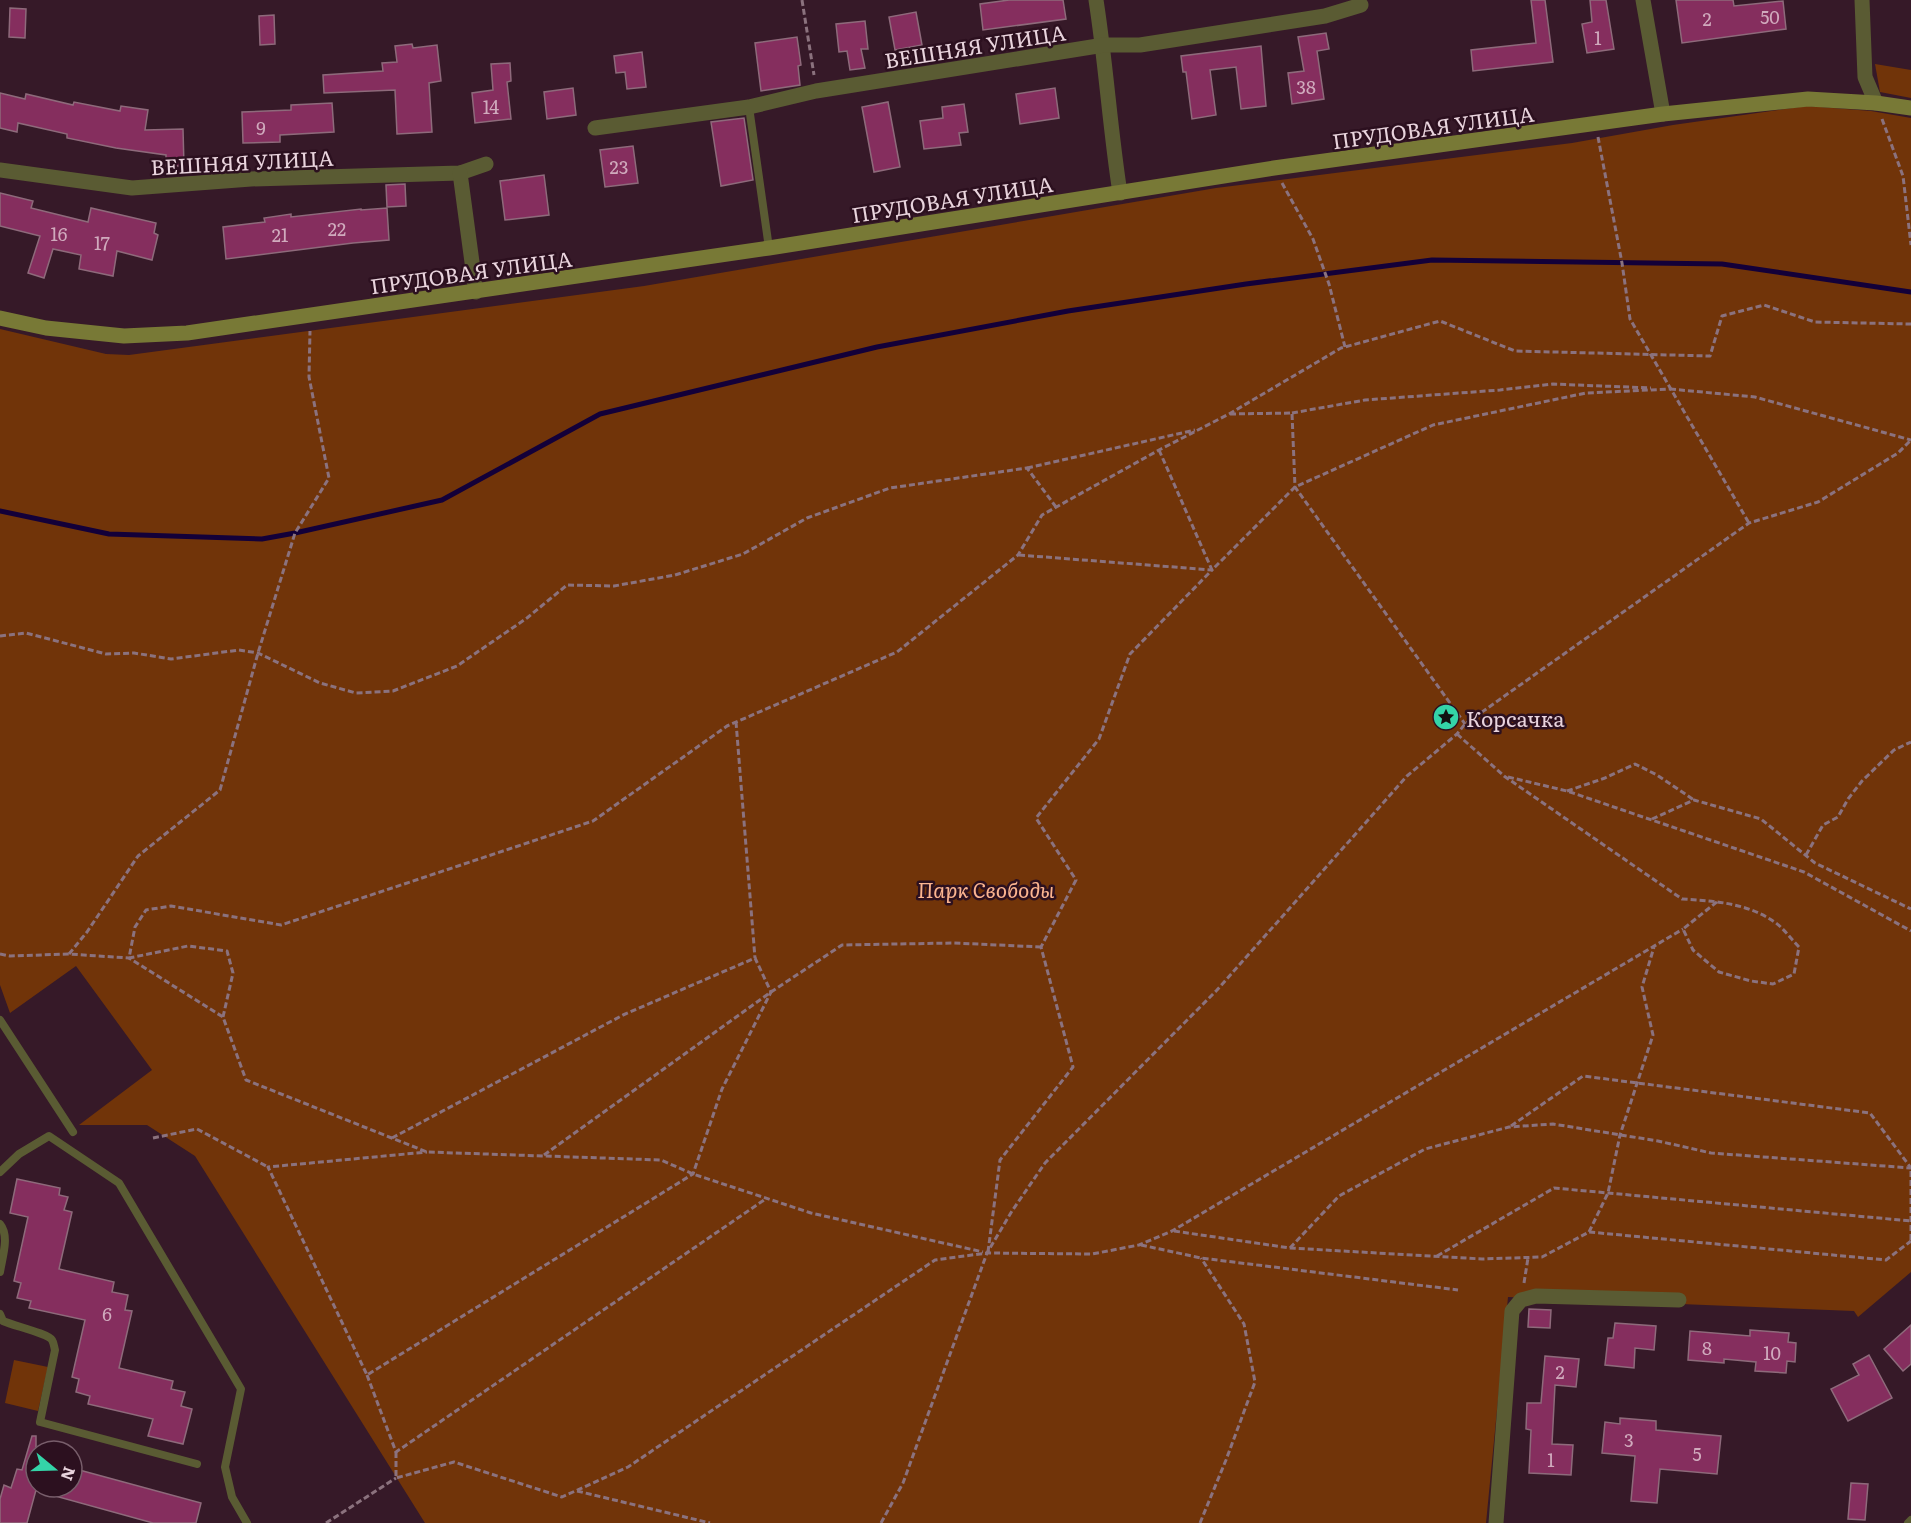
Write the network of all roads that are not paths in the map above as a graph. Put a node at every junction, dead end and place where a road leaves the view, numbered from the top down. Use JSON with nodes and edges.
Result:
{"nodes":[{"id":1,"x":1096,"y":0,"type":"edge"},
{"id":2,"x":1643,"y":0,"type":"edge"},
{"id":3,"x":1862,"y":0,"type":"edge"},
{"id":4,"x":1361,"y":5,"type":"dead end"},
{"id":5,"x":1104,"y":45,"type":"junction"},
{"id":6,"x":1876,"y":103,"type":"junction"},
{"id":7,"x":749,"y":107,"type":"junction"},
{"id":8,"x":1911,"y":108,"type":"edge"},
{"id":9,"x":1663,"y":114,"type":"junction"},
{"id":10,"x":595,"y":128,"type":"dead end"},
{"id":11,"x":486,"y":164,"type":"dead end"},
{"id":12,"x":0,"y":170,"type":"edge"},
{"id":13,"x":460,"y":173,"type":"junction"},
{"id":14,"x":1120,"y":193,"type":"junction"},
{"id":15,"x":769,"y":248,"type":"junction"},
{"id":16,"x":476,"y":292,"type":"junction"},
{"id":17,"x":0,"y":318,"type":"edge"},
{"id":18,"x":0,"y":1020,"type":"edge"},
{"id":19,"x":73,"y":1132,"type":"dead end"},
{"id":20,"x":0,"y":1172,"type":"edge"},
{"id":21,"x":0,"y":1224,"type":"edge"},
{"id":22,"x":0,"y":1272,"type":"edge"},
{"id":23,"x":1679,"y":1300,"type":"dead end"},
{"id":24,"x":0,"y":1314,"type":"edge"},
{"id":25,"x":197,"y":1464,"type":"dead end"},
{"id":26,"x":247,"y":1523,"type":"edge"},
{"id":27,"x":1496,"y":1523,"type":"edge"}],
"edges":[{"from":1,"to":5,"type":"street"},
{"from":2,"to":9,"type":"street"},
{"from":3,"to":6,"type":"street"},
{"from":4,"to":5,"type":"street","name":"ВЕШНЯЯ УЛИЦА"},
{"from":5,"to":7,"type":"street","name":"ВЕШНЯЯ УЛИЦА"},
{"from":5,"to":14,"type":"street"},
{"from":6,"to":8,"type":"main road","name":"ПРУДОВАЯ УЛИЦА"},
{"from":6,"to":9,"type":"main road","name":"ПРУДОВАЯ УЛИЦА"},
{"from":7,"to":10,"type":"street","name":"ВЕШНЯЯ УЛИЦА"},
{"from":7,"to":15,"type":"lane"},
{"from":9,"to":14,"type":"main road","name":"ПРУДОВАЯ УЛИЦА"},
{"from":11,"to":13,"type":"street","name":"ВЕШНЯЯ УЛИЦА"},
{"from":12,"to":13,"type":"street","name":"ВЕШНЯЯ УЛИЦА"},
{"from":13,"to":16,"type":"street"},
{"from":14,"to":15,"type":"main road","name":"ПРУДОВАЯ УЛИЦА"},
{"from":15,"to":16,"type":"main road","name":"ПРУДОВАЯ УЛИЦА"},
{"from":16,"to":17,"type":"main road","name":"ПРУДОВАЯ УЛИЦА"},
{"from":18,"to":19,"type":"lane"},
{"from":20,"to":26,"type":"lane"},
{"from":21,"to":22,"type":"lane"},
{"from":23,"to":27,"type":"street"},
{"from":24,"to":25,"type":"lane"}]}
